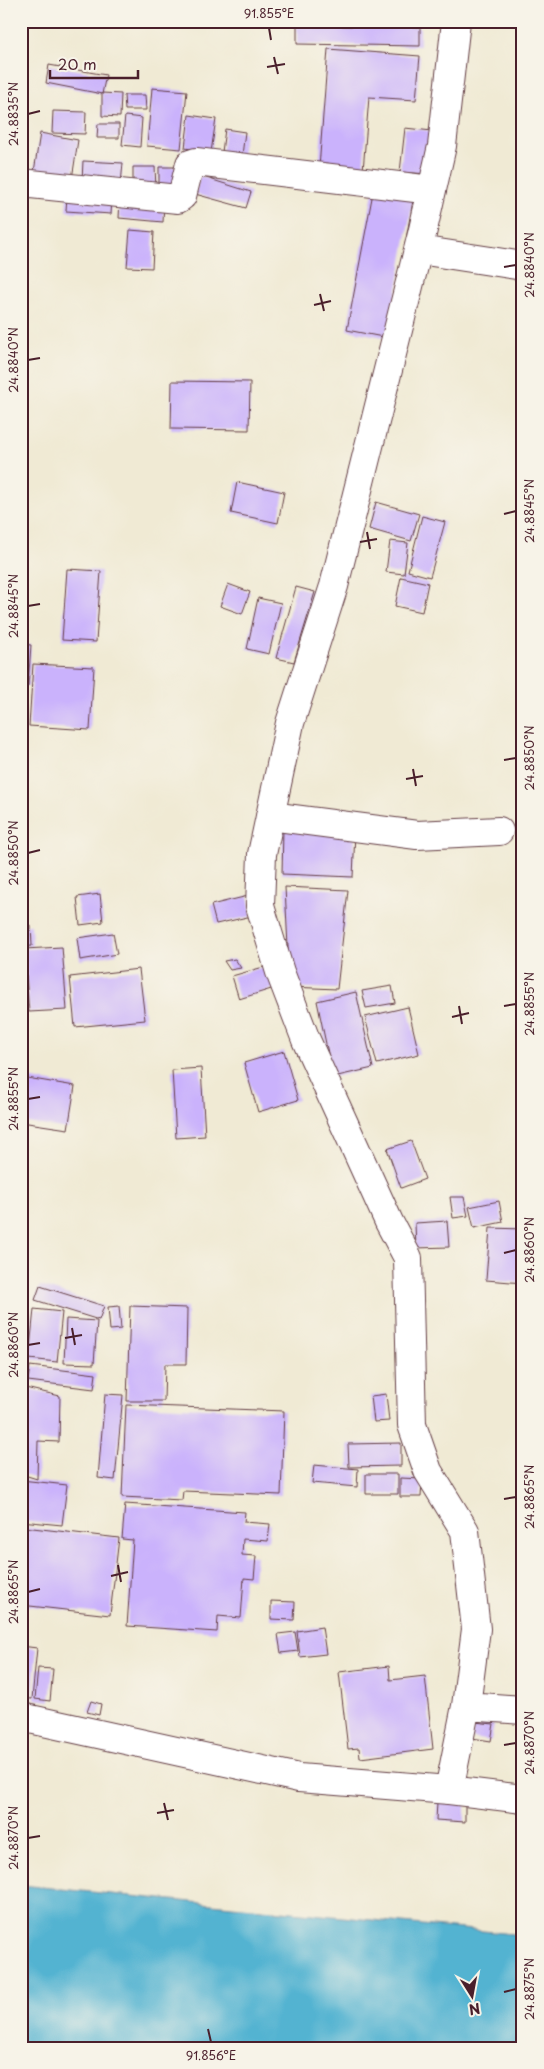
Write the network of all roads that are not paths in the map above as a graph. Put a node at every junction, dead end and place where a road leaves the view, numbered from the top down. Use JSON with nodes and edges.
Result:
{"nodes":[{"id":1,"x":456,"y":21,"type":"edge"},
{"id":2,"x":21,"y":183,"type":"edge"},
{"id":3,"x":432,"y":190,"type":"junction"},
{"id":4,"x":419,"y":250,"type":"junction"},
{"id":5,"x":523,"y":266,"type":"edge"},
{"id":6,"x":270,"y":816,"type":"junction"},
{"id":7,"x":499,"y":831,"type":"dead end"},
{"id":8,"x":466,"y":1706,"type":"junction"},
{"id":9,"x":523,"y":1710,"type":"edge"},
{"id":10,"x":21,"y":1716,"type":"edge"},
{"id":11,"x":449,"y":1790,"type":"junction"},
{"id":12,"x":523,"y":1799,"type":"edge"}],
"edges":[{"from":1,"to":3,"type":"street"},
{"from":2,"to":3,"type":"street"},
{"from":3,"to":4,"type":"street"},
{"from":4,"to":5,"type":"street"},
{"from":4,"to":6,"type":"street"},
{"from":6,"to":7,"type":"street"},
{"from":6,"to":8,"type":"street"},
{"from":8,"to":9,"type":"street"},
{"from":8,"to":11,"type":"street"},
{"from":10,"to":11,"type":"street"},
{"from":11,"to":12,"type":"street"}]}
